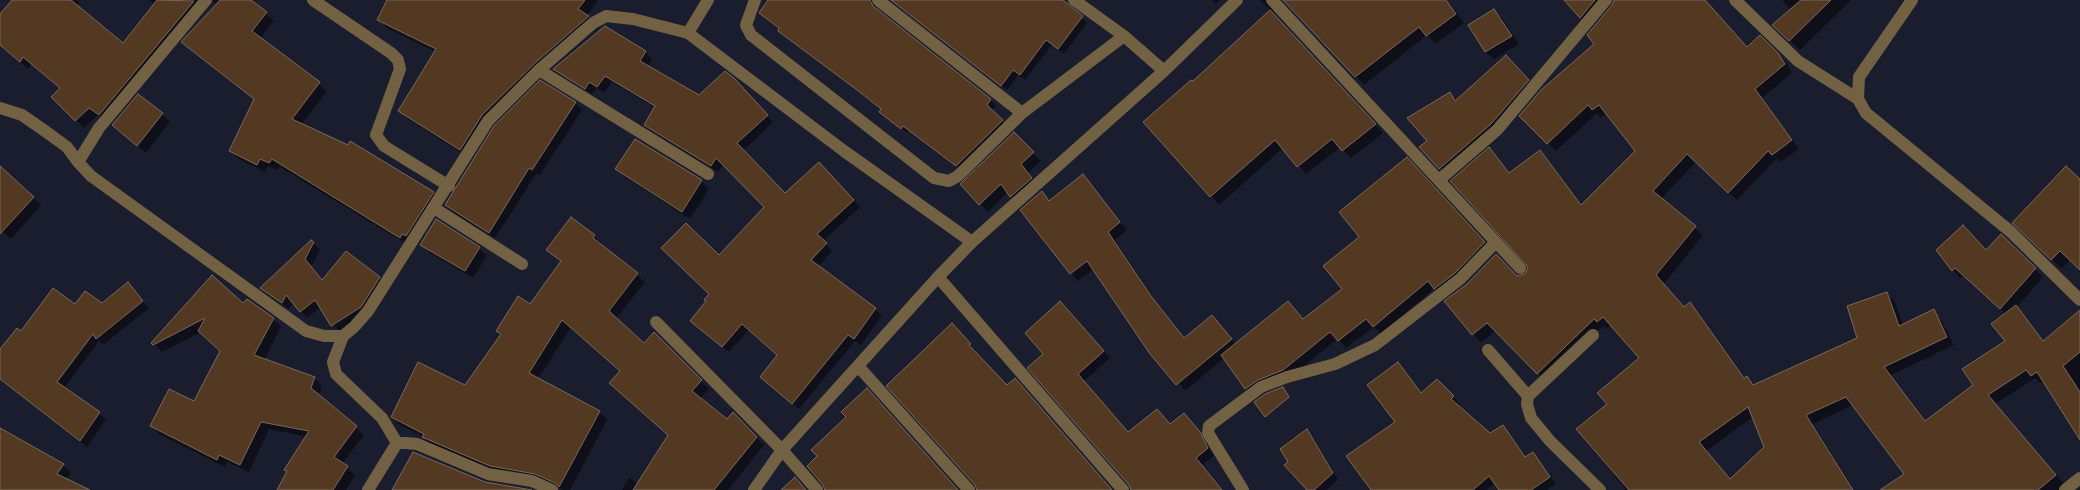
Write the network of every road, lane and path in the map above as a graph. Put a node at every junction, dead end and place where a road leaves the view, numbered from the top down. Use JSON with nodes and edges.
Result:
{"nodes":[{"id":1,"x":206,"y":0,"type":"edge"},
{"id":2,"x":313,"y":0,"type":"edge"},
{"id":3,"x":708,"y":0,"type":"edge"},
{"id":4,"x":755,"y":0,"type":"edge"},
{"id":5,"x":878,"y":0,"type":"edge"},
{"id":6,"x":1074,"y":0,"type":"edge"},
{"id":7,"x":1238,"y":0,"type":"edge"},
{"id":8,"x":1272,"y":0,"type":"edge"},
{"id":9,"x":1606,"y":0,"type":"edge"},
{"id":10,"x":1735,"y":0,"type":"edge"},
{"id":11,"x":1912,"y":0,"type":"edge"},
{"id":12,"x":688,"y":33,"type":"junction"},
{"id":13,"x":1124,"y":36,"type":"junction"},
{"id":14,"x":539,"y":70,"type":"junction"},
{"id":15,"x":1164,"y":70,"type":"junction"},
{"id":16,"x":1858,"y":100,"type":"junction"},
{"id":17,"x":0,"y":108,"type":"edge"},
{"id":18,"x":1022,"y":113,"type":"junction"},
{"id":19,"x":78,"y":162,"type":"junction"},
{"id":20,"x":708,"y":174,"type":"dead end"},
{"id":21,"x":1439,"y":180,"type":"junction"},
{"id":22,"x":449,"y":186,"type":"junction"},
{"id":23,"x":434,"y":208,"type":"junction"},
{"id":24,"x":972,"y":242,"type":"junction"},
{"id":25,"x":1496,"y":242,"type":"junction"},
{"id":26,"x":522,"y":264,"type":"dead end"},
{"id":27,"x":1520,"y":268,"type":"dead end"},
{"id":28,"x":938,"y":277,"type":"junction"},
{"id":29,"x":2080,"y":300,"type":"edge"},
{"id":30,"x":656,"y":322,"type":"dead end"},
{"id":31,"x":1593,"y":335,"type":"dead end"},
{"id":32,"x":343,"y":336,"type":"junction"},
{"id":33,"x":1488,"y":350,"type":"dead end"},
{"id":34,"x":858,"y":366,"type":"junction"},
{"id":35,"x":1528,"y":396,"type":"junction"},
{"id":36,"x":397,"y":443,"type":"junction"},
{"id":37,"x":782,"y":450,"type":"junction"},
{"id":38,"x":2080,"y":478,"type":"edge"},
{"id":39,"x":368,"y":490,"type":"edge"},
{"id":40,"x":552,"y":490,"type":"edge"},
{"id":41,"x":754,"y":490,"type":"edge"},
{"id":42,"x":817,"y":490,"type":"edge"},
{"id":43,"x":968,"y":490,"type":"edge"},
{"id":44,"x":1123,"y":490,"type":"edge"},
{"id":45,"x":1243,"y":490,"type":"edge"},
{"id":46,"x":1600,"y":490,"type":"edge"},
{"id":47,"x":2065,"y":490,"type":"edge"}],
"edges":[{"from":1,"to":19,"type":"street"},
{"from":2,"to":22,"type":"street"},
{"from":3,"to":12,"type":"street"},
{"from":4,"to":18,"type":"street"},
{"from":5,"to":18,"type":"street"},
{"from":6,"to":13,"type":"street"},
{"from":7,"to":15,"type":"street"},
{"from":8,"to":21,"type":"street"},
{"from":9,"to":21,"type":"street"},
{"from":10,"to":16,"type":"street"},
{"from":11,"to":16,"type":"street"},
{"from":12,"to":14,"type":"street"},
{"from":12,"to":24,"type":"street"},
{"from":13,"to":15,"type":"street"},
{"from":13,"to":18,"type":"street"},
{"from":14,"to":20,"type":"street"},
{"from":14,"to":22,"type":"street"},
{"from":15,"to":24,"type":"street"},
{"from":16,"to":29,"type":"street"},
{"from":17,"to":19,"type":"street"},
{"from":19,"to":32,"type":"street"},
{"from":21,"to":25,"type":"street"},
{"from":22,"to":23,"type":"street"},
{"from":23,"to":26,"type":"street"},
{"from":23,"to":32,"type":"street"},
{"from":24,"to":28,"type":"street"},
{"from":25,"to":27,"type":"street"},
{"from":25,"to":45,"type":"street"},
{"from":28,"to":34,"type":"street"},
{"from":28,"to":44,"type":"street"},
{"from":30,"to":37,"type":"street"},
{"from":31,"to":35,"type":"street"},
{"from":32,"to":36,"type":"street"},
{"from":33,"to":35,"type":"street"},
{"from":34,"to":37,"type":"street"},
{"from":34,"to":43,"type":"street"},
{"from":35,"to":46,"type":"street"},
{"from":36,"to":39,"type":"street"},
{"from":36,"to":40,"type":"street"},
{"from":37,"to":41,"type":"street"},
{"from":37,"to":42,"type":"street"},
{"from":38,"to":47,"type":"street"}]}
